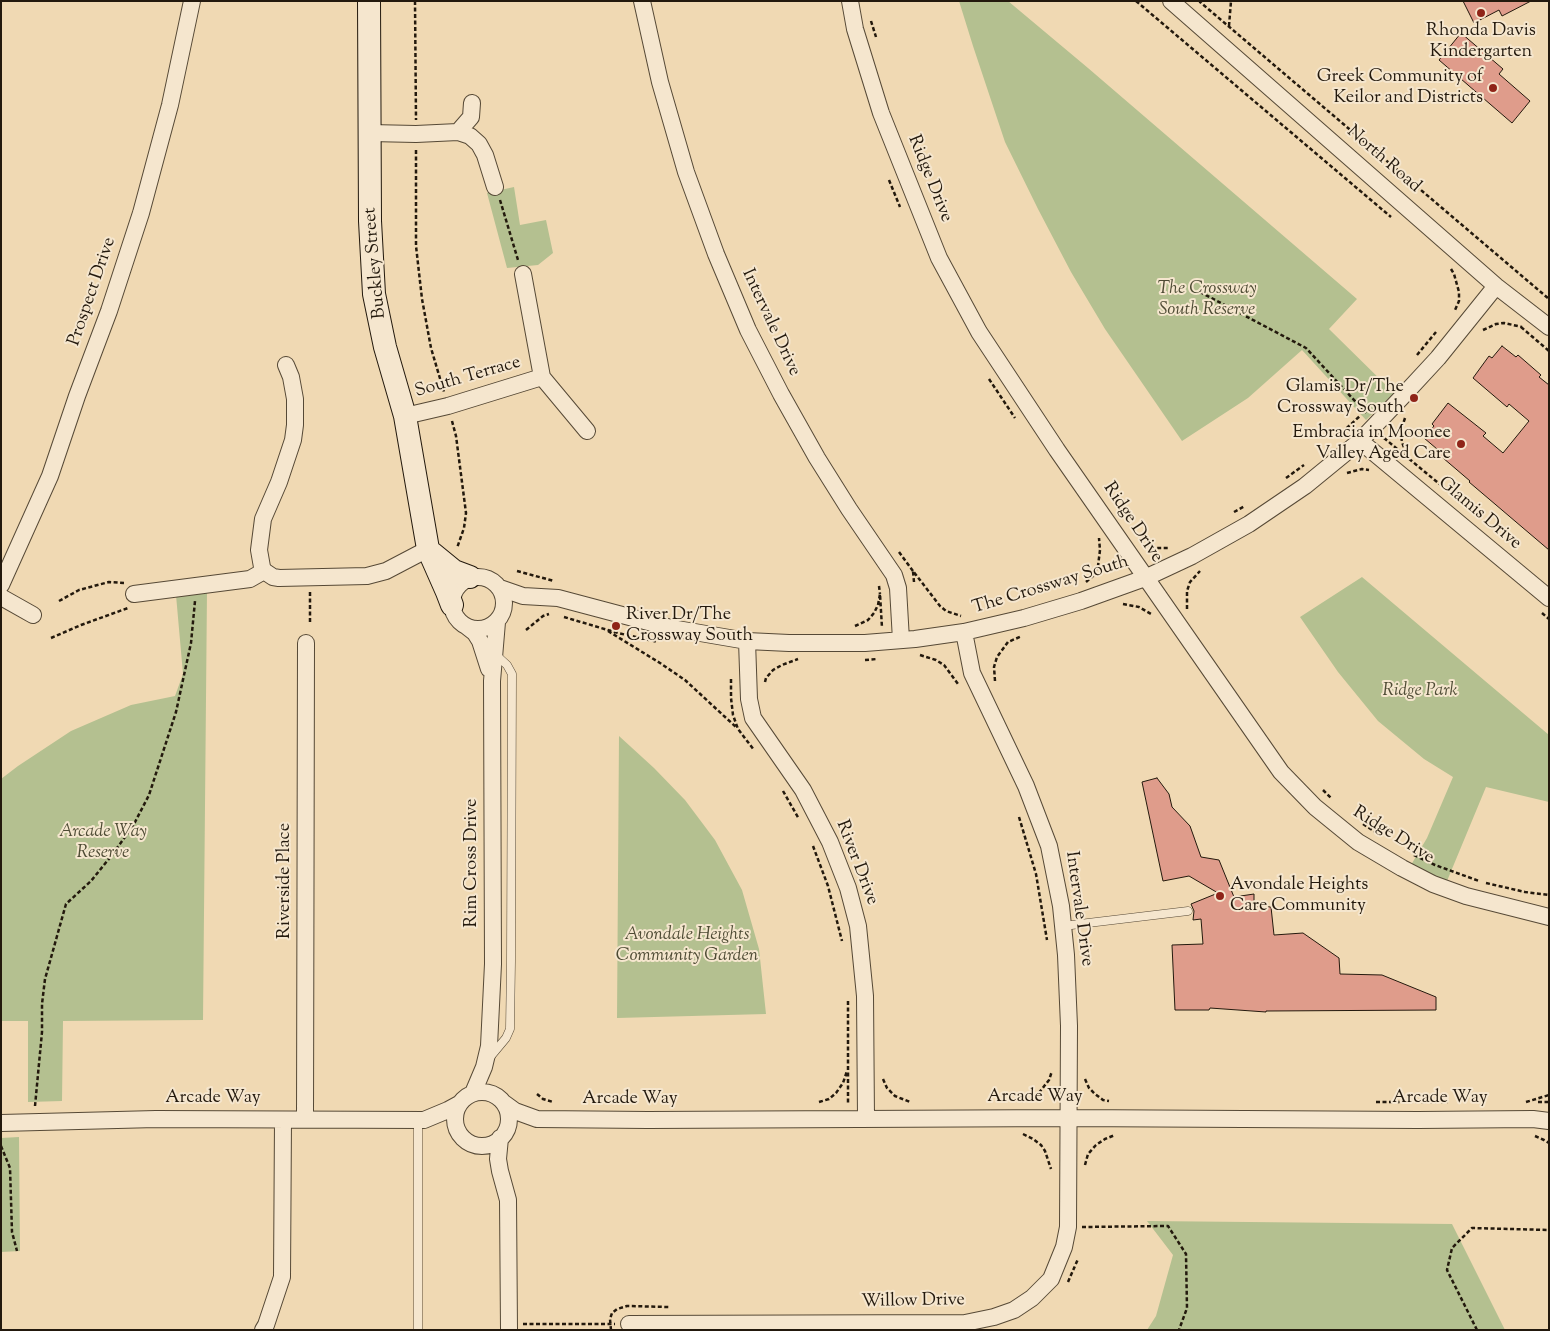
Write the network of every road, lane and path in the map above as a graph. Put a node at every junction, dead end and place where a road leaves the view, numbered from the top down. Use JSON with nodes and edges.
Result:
{"nodes":[{"id":1,"x":192,"y":1,"type":"edge"},
{"id":2,"x":369,"y":1,"type":"edge"},
{"id":3,"x":415,"y":1,"type":"edge"},
{"id":4,"x":642,"y":1,"type":"edge"},
{"id":5,"x":850,"y":1,"type":"edge"},
{"id":6,"x":1136,"y":1,"type":"edge"},
{"id":7,"x":1231,"y":1,"type":"edge"},
{"id":8,"x":1190,"y":3,"type":"edge"},
{"id":9,"x":870,"y":16,"type":"dead end"},
{"id":10,"x":1228,"y":26,"type":"junction"},
{"id":11,"x":876,"y":40,"type":"dead end"},
{"id":12,"x":472,"y":103,"type":"dead end"},
{"id":13,"x":458,"y":132,"type":"junction"},
{"id":14,"x":370,"y":133,"type":"junction"},
{"id":15,"x":416,"y":134,"type":"junction"},
{"id":16,"x":496,"y":187,"type":"joint"},
{"id":17,"x":1396,"y":221,"type":"dead end"},
{"id":18,"x":1455,"y":271,"type":"dead end"},
{"id":19,"x":523,"y":274,"type":"joint"},
{"id":20,"x":1496,"y":286,"type":"junction"},
{"id":21,"x":1200,"y":292,"type":"dead end"},
{"id":22,"x":1549,"y":299,"type":"edge"},
{"id":23,"x":1462,"y":302,"type":"dead end"},
{"id":24,"x":1455,"y":310,"type":"junction"},
{"id":25,"x":1450,"y":317,"type":"dead end"},
{"id":26,"x":1516,"y":322,"type":"dead end"},
{"id":27,"x":1549,"y":327,"type":"edge"},
{"id":28,"x":1522,"y":328,"type":"junction"},
{"id":29,"x":1438,"y":330,"type":"dead end"},
{"id":30,"x":1481,"y":331,"type":"dead end"},
{"id":31,"x":1549,"y":351,"type":"edge"},
{"id":32,"x":1416,"y":357,"type":"dead end"},
{"id":33,"x":286,"y":365,"type":"dead end"},
{"id":34,"x":542,"y":377,"type":"junction"},
{"id":35,"x":448,"y":406,"type":"junction"},
{"id":36,"x":1369,"y":407,"type":"dead end"},
{"id":37,"x":1365,"y":412,"type":"junction"},
{"id":38,"x":405,"y":416,"type":"junction"},
{"id":39,"x":1406,"y":416,"type":"dead end"},
{"id":40,"x":1376,"y":424,"type":"junction"},
{"id":41,"x":587,"y":431,"type":"dead end"},
{"id":42,"x":1360,"y":441,"type":"junction"},
{"id":43,"x":1331,"y":442,"type":"dead end"},
{"id":44,"x":1408,"y":457,"type":"dead end"},
{"id":45,"x":1309,"y":460,"type":"dead end"},
{"id":46,"x":1348,"y":470,"type":"dead end"},
{"id":47,"x":1375,"y":472,"type":"dead end"},
{"id":48,"x":1280,"y":482,"type":"dead end"},
{"id":49,"x":1249,"y":503,"type":"dead end"},
{"id":50,"x":1233,"y":514,"type":"dead end"},
{"id":51,"x":1099,"y":538,"type":"dead end"},
{"id":52,"x":1141,"y":546,"type":"dead end"},
{"id":53,"x":428,"y":548,"type":"junction"},
{"id":54,"x":896,"y":548,"type":"dead end"},
{"id":55,"x":1164,"y":552,"type":"dead end"},
{"id":56,"x":449,"y":567,"type":"junction"},
{"id":57,"x":264,"y":571,"type":"junction"},
{"id":58,"x":517,"y":571,"type":"dead end"},
{"id":59,"x":913,"y":571,"type":"junction"},
{"id":60,"x":1191,"y":573,"type":"dead end"},
{"id":61,"x":470,"y":577,"type":"junction"},
{"id":62,"x":1094,"y":581,"type":"dead end"},
{"id":63,"x":560,"y":583,"type":"dead end"},
{"id":64,"x":1149,"y":584,"type":"junction"},
{"id":65,"x":1,"y":585,"type":"edge"},
{"id":66,"x":914,"y":585,"type":"dead end"},
{"id":67,"x":309,"y":586,"type":"dead end"},
{"id":68,"x":196,"y":587,"type":"junction"},
{"id":69,"x":500,"y":588,"type":"junction"},
{"id":70,"x":134,"y":594,"type":"junction"},
{"id":71,"x":542,"y":596,"type":"junction"},
{"id":72,"x":1,"y":597,"type":"edge"},
{"id":73,"x":1549,"y":598,"type":"edge"},
{"id":74,"x":59,"y":601,"type":"dead end"},
{"id":75,"x":452,"y":605,"type":"junction"},
{"id":76,"x":1183,"y":606,"type":"dead end"},
{"id":77,"x":554,"y":614,"type":"dead end"},
{"id":78,"x":32,"y":615,"type":"dead end"},
{"id":79,"x":1152,"y":615,"type":"dead end"},
{"id":80,"x":562,"y":617,"type":"dead end"},
{"id":81,"x":955,"y":617,"type":"dead end"},
{"id":82,"x":499,"y":618,"type":"junction"},
{"id":83,"x":310,"y":624,"type":"dead end"},
{"id":84,"x":466,"y":626,"type":"junction"},
{"id":85,"x":865,"y":628,"type":"dead end"},
{"id":86,"x":526,"y":630,"type":"dead end"},
{"id":87,"x":606,"y":630,"type":"junction"},
{"id":88,"x":900,"y":632,"type":"junction"},
{"id":89,"x":964,"y":632,"type":"junction"},
{"id":90,"x":882,"y":634,"type":"junction"},
{"id":91,"x":51,"y":638,"type":"dead end"},
{"id":92,"x":1004,"y":640,"type":"dead end"},
{"id":93,"x":747,"y":641,"type":"junction"},
{"id":94,"x":306,"y":642,"type":"dead end"},
{"id":95,"x":660,"y":643,"type":"dead end"},
{"id":96,"x":494,"y":653,"type":"junction"},
{"id":97,"x":926,"y":654,"type":"dead end"},
{"id":98,"x":789,"y":659,"type":"dead end"},
{"id":99,"x":798,"y":660,"type":"junction"},
{"id":100,"x":805,"y":660,"type":"dead end"},
{"id":101,"x":860,"y":660,"type":"dead end"},
{"id":102,"x":731,"y":673,"type":"dead end"},
{"id":103,"x":958,"y":676,"type":"dead end"},
{"id":104,"x":492,"y":681,"type":"junction"},
{"id":105,"x":765,"y":684,"type":"dead end"},
{"id":106,"x":995,"y":684,"type":"dead end"},
{"id":107,"x":961,"y":685,"type":"dead end"},
{"id":108,"x":962,"y":690,"type":"dead end"},
{"id":109,"x":738,"y":729,"type":"junction"},
{"id":110,"x":759,"y":755,"type":"dead end"},
{"id":111,"x":780,"y":786,"type":"dead end"},
{"id":112,"x":1320,"y":787,"type":"dead end"},
{"id":113,"x":1332,"y":799,"type":"dead end"},
{"id":114,"x":1018,"y":814,"type":"dead end"},
{"id":115,"x":1360,"y":822,"type":"dead end"},
{"id":116,"x":802,"y":825,"type":"dead end"},
{"id":117,"x":1384,"y":838,"type":"dead end"},
{"id":118,"x":810,"y":840,"type":"dead end"},
{"id":119,"x":1409,"y":852,"type":"dead end"},
{"id":120,"x":1549,"y":895,"type":"edge"},
{"id":121,"x":1188,"y":911,"type":"dead end"},
{"id":122,"x":1549,"y":918,"type":"edge"},
{"id":123,"x":1063,"y":926,"type":"junction"},
{"id":124,"x":1048,"y":944,"type":"dead end"},
{"id":125,"x":844,"y":947,"type":"dead end"},
{"id":126,"x":848,"y":996,"type":"dead end"},
{"id":127,"x":490,"y":1051,"type":"junction"},
{"id":128,"x":848,"y":1068,"type":"junction"},
{"id":129,"x":881,"y":1075,"type":"dead end"},
{"id":130,"x":1084,"y":1075,"type":"dead end"},
{"id":131,"x":1052,"y":1086,"type":"dead end"},
{"id":132,"x":473,"y":1093,"type":"junction"},
{"id":133,"x":1549,"y":1095,"type":"edge"},
{"id":134,"x":501,"y":1100,"type":"junction"},
{"id":135,"x":1018,"y":1102,"type":"dead end"},
{"id":136,"x":1112,"y":1102,"type":"dead end"},
{"id":137,"x":1525,"y":1102,"type":"dead end"},
{"id":138,"x":817,"y":1103,"type":"dead end"},
{"id":139,"x":848,"y":1103,"type":"dead end"},
{"id":140,"x":911,"y":1103,"type":"dead end"},
{"id":141,"x":35,"y":1104,"type":"dead end"},
{"id":142,"x":459,"y":1104,"type":"junction"},
{"id":143,"x":866,"y":1118,"type":"junction"},
{"id":144,"x":1070,"y":1118,"type":"junction"},
{"id":145,"x":1544,"y":1118,"type":"edge"},
{"id":146,"x":305,"y":1119,"type":"junction"},
{"id":147,"x":283,"y":1120,"type":"junction"},
{"id":148,"x":421,"y":1120,"type":"junction"},
{"id":149,"x":537,"y":1120,"type":"junction"},
{"id":150,"x":1,"y":1123,"type":"edge"},
{"id":151,"x":1022,"y":1134,"type":"dead end"},
{"id":152,"x":1117,"y":1134,"type":"dead end"},
{"id":153,"x":502,"y":1135,"type":"junction"},
{"id":154,"x":1531,"y":1135,"type":"dead end"},
{"id":155,"x":466,"y":1139,"type":"junction"},
{"id":156,"x":1549,"y":1143,"type":"edge"},
{"id":157,"x":1,"y":1146,"type":"edge"},
{"id":158,"x":1052,"y":1163,"type":"dead end"},
{"id":159,"x":1084,"y":1169,"type":"dead end"},
{"id":160,"x":500,"y":1171,"type":"junction"},
{"id":161,"x":1068,"y":1227,"type":"junction"},
{"id":162,"x":1549,"y":1230,"type":"edge"},
{"id":163,"x":17,"y":1251,"type":"dead end"},
{"id":164,"x":672,"y":1307,"type":"dead end"},
{"id":165,"x":610,"y":1324,"type":"junction"},
{"id":166,"x":629,"y":1324,"type":"joint"},
{"id":167,"x":509,"y":1327,"type":"edge"},
{"id":168,"x":268,"y":1328,"type":"edge"},
{"id":169,"x":418,"y":1330,"type":"edge"},
{"id":170,"x":611,"y":1330,"type":"edge"},
{"id":171,"x":1179,"y":1330,"type":"edge"},
{"id":172,"x":1477,"y":1330,"type":"edge"}],
"edges":[{"from":1,"to":65,"type":"street","name":"Prospect Drive"},
{"from":2,"to":14,"type":"street","name":"Buckley Street"},
{"from":3,"to":15,"type":"path"},
{"from":4,"to":88,"type":"street","name":"Intervale Drive"},
{"from":5,"to":64,"type":"street","name":"Ridge Drive"},
{"from":6,"to":17,"type":"path"},
{"from":7,"to":10,"type":"path"},
{"from":8,"to":10,"type":"path"},
{"from":8,"to":20,"type":"street","name":"North Road"},
{"from":9,"to":11,"type":"path"},
{"from":10,"to":22,"type":"path"},
{"from":12,"to":13,"type":"street"},
{"from":13,"to":15,"type":"street"},
{"from":13,"to":16,"type":"street"},
{"from":14,"to":15,"type":"street"},
{"from":14,"to":38,"type":"street","name":"Buckley Street"},
{"from":15,"to":35,"type":"path"},
{"from":16,"to":19,"type":"path"},
{"from":18,"to":24,"type":"path"},
{"from":19,"to":34,"type":"street","name":"South Terrace"},
{"from":20,"to":27,"type":"street","name":"North Road"},
{"from":20,"to":40,"type":"street","name":"The Crossway South"},
{"from":21,"to":37,"type":"path"},
{"from":23,"to":24,"type":"path"},
{"from":24,"to":25,"type":"path"},
{"from":26,"to":28,"type":"path"},
{"from":28,"to":30,"type":"path"},
{"from":28,"to":31,"type":"path"},
{"from":29,"to":32,"type":"path"},
{"from":33,"to":57,"type":"street"},
{"from":34,"to":35,"type":"street","name":"South Terrace"},
{"from":34,"to":41,"type":"street","name":"South Terrace"},
{"from":35,"to":38,"type":"street","name":"South Terrace"},
{"from":35,"to":56,"type":"path"},
{"from":36,"to":37,"type":"path"},
{"from":37,"to":40,"type":"path"},
{"from":37,"to":43,"type":"path"},
{"from":38,"to":53,"type":"street","name":"Buckley Street"},
{"from":39,"to":44,"type":"path"},
{"from":40,"to":42,"type":"street","name":"The Crossway South"},
{"from":42,"to":64,"type":"street","name":"The Crossway South"},
{"from":42,"to":73,"type":"street","name":"Glamis Drive"},
{"from":45,"to":48,"type":"path"},
{"from":46,"to":47,"type":"path"},
{"from":49,"to":50,"type":"path"},
{"from":51,"to":62,"type":"path"},
{"from":52,"to":55,"type":"path"},
{"from":53,"to":56,"type":"street"},
{"from":53,"to":57,"type":"street"},
{"from":53,"to":75,"type":"street","name":"Buckley Street"},
{"from":54,"to":59,"type":"path"},
{"from":56,"to":61,"type":"street"},
{"from":57,"to":68,"type":"street"},
{"from":58,"to":63,"type":"path"},
{"from":59,"to":66,"type":"path"},
{"from":59,"to":81,"type":"path"},
{"from":60,"to":76,"type":"path"},
{"from":61,"to":69,"type":"street"},
{"from":61,"to":75,"type":"street"},
{"from":64,"to":79,"type":"path"},
{"from":64,"to":89,"type":"street","name":"The Crossway South"},
{"from":64,"to":122,"type":"street","name":"Ridge Drive"},
{"from":67,"to":83,"type":"path"},
{"from":68,"to":70,"type":"street"},
{"from":68,"to":141,"type":"path"},
{"from":69,"to":71,"type":"street","name":"The Crossway South"},
{"from":69,"to":82,"type":"street"},
{"from":70,"to":74,"type":"path"},
{"from":70,"to":91,"type":"path"},
{"from":71,"to":82,"type":"street"},
{"from":71,"to":93,"type":"street","name":"The Crossway South"},
{"from":72,"to":78,"type":"street"},
{"from":75,"to":84,"type":"street"},
{"from":77,"to":86,"type":"path"},
{"from":80,"to":87,"type":"path"},
{"from":82,"to":84,"type":"street"},
{"from":82,"to":96,"type":"street","name":"Rim Cross Drive"},
{"from":84,"to":104,"type":"street","name":"Rim Cross Drive"},
{"from":85,"to":90,"type":"path"},
{"from":87,"to":95,"type":"path"},
{"from":87,"to":109,"type":"path"},
{"from":88,"to":89,"type":"street","name":"The Crossway South"},
{"from":88,"to":90,"type":"street","name":"The Crossway South"},
{"from":88,"to":90,"type":"path"},
{"from":89,"to":123,"type":"street","name":"Intervale Drive"},
{"from":90,"to":93,"type":"street","name":"The Crossway South"},
{"from":90,"to":101,"type":"path"},
{"from":92,"to":106,"type":"path"},
{"from":93,"to":143,"type":"street","name":"River Drive"},
{"from":94,"to":146,"type":"street","name":"Riverside Place"},
{"from":96,"to":104,"type":"street","name":"Rim Cross Drive"},
{"from":96,"to":127,"type":"lane"},
{"from":97,"to":108,"type":"path"},
{"from":98,"to":99,"type":"path"},
{"from":99,"to":100,"type":"path"},
{"from":99,"to":105,"type":"path"},
{"from":102,"to":109,"type":"path"},
{"from":103,"to":107,"type":"path"},
{"from":104,"to":127,"type":"street","name":"Rim Cross Drive"},
{"from":109,"to":110,"type":"path"},
{"from":111,"to":116,"type":"path"},
{"from":112,"to":113,"type":"path"},
{"from":114,"to":124,"type":"path"},
{"from":115,"to":117,"type":"path"},
{"from":118,"to":125,"type":"path"},
{"from":119,"to":120,"type":"path"},
{"from":121,"to":123,"type":"lane"},
{"from":123,"to":144,"type":"street","name":"Intervale Drive"},
{"from":126,"to":128,"type":"path"},
{"from":127,"to":132,"type":"street","name":"Rim Cross Drive"},
{"from":127,"to":134,"type":"street","name":"Rim Cross Drive"},
{"from":128,"to":138,"type":"path"},
{"from":128,"to":139,"type":"path"},
{"from":129,"to":140,"type":"path"},
{"from":130,"to":136,"type":"path"},
{"from":131,"to":135,"type":"path"},
{"from":132,"to":134,"type":"street"},
{"from":132,"to":142,"type":"street"},
{"from":133,"to":137,"type":"path"},
{"from":134,"to":149,"type":"street","name":"Arcade Way"},
{"from":134,"to":153,"type":"street"},
{"from":142,"to":148,"type":"street","name":"Arcade Way"},
{"from":142,"to":155,"type":"street"},
{"from":143,"to":144,"type":"street","name":"Arcade Way"},
{"from":143,"to":149,"type":"street","name":"Arcade Way"},
{"from":144,"to":145,"type":"street","name":"Arcade Way"},
{"from":144,"to":161,"type":"street","name":"Willow Drive"},
{"from":146,"to":147,"type":"street","name":"Arcade Way"},
{"from":146,"to":148,"type":"street","name":"Arcade Way"},
{"from":147,"to":150,"type":"street","name":"Arcade Way"},
{"from":147,"to":168,"type":"street"},
{"from":148,"to":155,"type":"street","name":"Arcade Way"},
{"from":148,"to":169,"type":"lane"},
{"from":149,"to":153,"type":"street","name":"Arcade Way"},
{"from":151,"to":158,"type":"path"},
{"from":152,"to":159,"type":"path"},
{"from":153,"to":155,"type":"street"},
{"from":153,"to":160,"type":"street"},
{"from":154,"to":156,"type":"path"},
{"from":155,"to":160,"type":"street"},
{"from":157,"to":163,"type":"path"},
{"from":160,"to":167,"type":"street"},
{"from":161,"to":166,"type":"street","name":"Willow Drive"},
{"from":161,"to":171,"type":"path"},
{"from":162,"to":172,"type":"path"},
{"from":164,"to":165,"type":"path"},
{"from":165,"to":166,"type":"path"},
{"from":165,"to":167,"type":"path"},
{"from":165,"to":170,"type":"path"}]}
